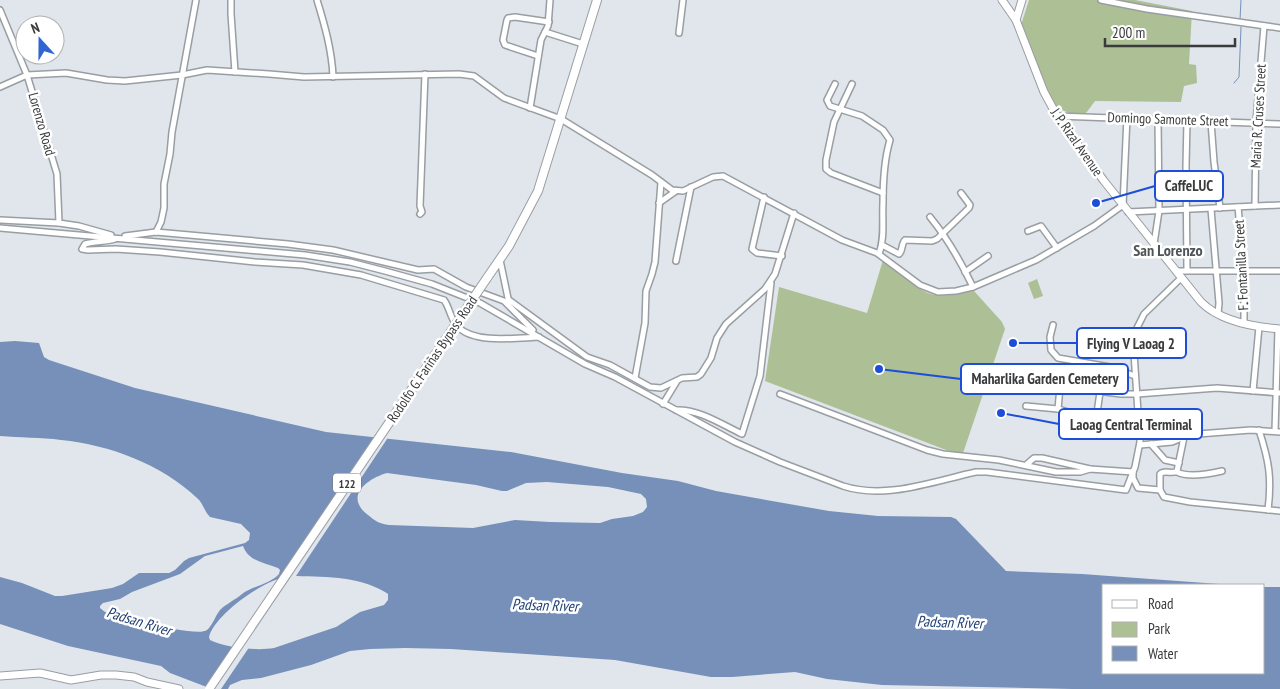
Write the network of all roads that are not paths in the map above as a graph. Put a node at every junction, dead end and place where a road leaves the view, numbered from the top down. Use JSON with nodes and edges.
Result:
{"nodes":[{"id":1,"x":196,"y":0,"type":"edge"},
{"id":2,"x":231,"y":0,"type":"edge"},
{"id":3,"x":317,"y":0,"type":"edge"},
{"id":4,"x":550,"y":0,"type":"edge"},
{"id":5,"x":597,"y":0,"type":"edge"},
{"id":6,"x":683,"y":0,"type":"edge"},
{"id":7,"x":1002,"y":0,"type":"edge"},
{"id":8,"x":1022,"y":0,"type":"edge"},
{"id":9,"x":1101,"y":0,"type":"edge"},
{"id":10,"x":0,"y":10,"type":"edge"},
{"id":11,"x":1016,"y":20,"type":"junction"},
{"id":12,"x":549,"y":22,"type":"junction"},
{"id":13,"x":1264,"y":26,"type":"junction"},
{"id":14,"x":1280,"y":28,"type":"edge"},
{"id":15,"x":544,"y":32,"type":"junction"},
{"id":16,"x":679,"y":33,"type":"dead end"},
{"id":17,"x":583,"y":44,"type":"junction"},
{"id":18,"x":538,"y":56,"type":"junction"},
{"id":19,"x":235,"y":72,"type":"junction"},
{"id":20,"x":425,"y":74,"type":"junction"},
{"id":21,"x":27,"y":75,"type":"junction"},
{"id":22,"x":182,"y":75,"type":"junction"},
{"id":23,"x":333,"y":77,"type":"junction"},
{"id":24,"x":835,"y":84,"type":"dead end"},
{"id":25,"x":852,"y":84,"type":"dead end"},
{"id":26,"x":0,"y":87,"type":"edge"},
{"id":27,"x":530,"y":108,"type":"junction"},
{"id":28,"x":840,"y":110,"type":"junction"},
{"id":29,"x":1057,"y":116,"type":"junction"},
{"id":30,"x":1127,"y":117,"type":"junction"},
{"id":31,"x":561,"y":119,"type":"junction"},
{"id":32,"x":1158,"y":119,"type":"junction"},
{"id":33,"x":1187,"y":121,"type":"junction"},
{"id":34,"x":1211,"y":122,"type":"junction"},
{"id":35,"x":1256,"y":122,"type":"junction"},
{"id":36,"x":1280,"y":124,"type":"edge"},
{"id":37,"x":661,"y":182,"type":"junction"},
{"id":38,"x":691,"y":187,"type":"junction"},
{"id":39,"x":676,"y":191,"type":"junction"},
{"id":40,"x":883,"y":192,"type":"junction"},
{"id":41,"x":961,"y":193,"type":"dead end"},
{"id":42,"x":764,"y":197,"type":"junction"},
{"id":43,"x":659,"y":203,"type":"junction"},
{"id":44,"x":1123,"y":204,"type":"junction"},
{"id":45,"x":1280,"y":205,"type":"edge"},
{"id":46,"x":1254,"y":206,"type":"junction"},
{"id":47,"x":1238,"y":207,"type":"junction"},
{"id":48,"x":1220,"y":208,"type":"junction"},
{"id":49,"x":1211,"y":209,"type":"junction"},
{"id":50,"x":1186,"y":210,"type":"junction"},
{"id":51,"x":1159,"y":211,"type":"junction"},
{"id":52,"x":1128,"y":212,"type":"junction"},
{"id":53,"x":794,"y":213,"type":"junction"},
{"id":54,"x":420,"y":214,"type":"dead end"},
{"id":55,"x":930,"y":217,"type":"dead end"},
{"id":56,"x":0,"y":220,"type":"edge"},
{"id":57,"x":59,"y":223,"type":"junction"},
{"id":58,"x":0,"y":228,"type":"edge"},
{"id":59,"x":1028,"y":231,"type":"dead end"},
{"id":60,"x":156,"y":232,"type":"junction"},
{"id":61,"x":943,"y":232,"type":"junction"},
{"id":62,"x":120,"y":237,"type":"junction"},
{"id":63,"x":882,"y":245,"type":"junction"},
{"id":64,"x":1154,"y":245,"type":"junction"},
{"id":65,"x":1057,"y":248,"type":"junction"},
{"id":66,"x":879,"y":254,"type":"junction"},
{"id":67,"x":782,"y":256,"type":"junction"},
{"id":68,"x":988,"y":256,"type":"dead end"},
{"id":69,"x":500,"y":260,"type":"junction"},
{"id":70,"x":676,"y":261,"type":"dead end"},
{"id":71,"x":1187,"y":270,"type":"junction"},
{"id":72,"x":1244,"y":270,"type":"junction"},
{"id":73,"x":1176,"y":271,"type":"junction"},
{"id":74,"x":1217,"y":271,"type":"junction"},
{"id":75,"x":1280,"y":271,"type":"edge"},
{"id":76,"x":965,"y":272,"type":"junction"},
{"id":77,"x":1181,"y":278,"type":"junction"},
{"id":78,"x":771,"y":282,"type":"junction"},
{"id":79,"x":973,"y":287,"type":"junction"},
{"id":80,"x":509,"y":300,"type":"junction"},
{"id":81,"x":510,"y":306,"type":"junction"},
{"id":82,"x":1218,"y":314,"type":"junction"},
{"id":83,"x":1244,"y":323,"type":"junction"},
{"id":84,"x":1053,"y":325,"type":"dead end"},
{"id":85,"x":1259,"y":326,"type":"junction"},
{"id":86,"x":1279,"y":329,"type":"edge"},
{"id":87,"x":539,"y":336,"type":"junction"},
{"id":88,"x":1135,"y":376,"type":"junction"},
{"id":89,"x":635,"y":378,"type":"junction"},
{"id":90,"x":677,"y":380,"type":"junction"},
{"id":91,"x":1041,"y":384,"type":"dead end"},
{"id":92,"x":1060,"y":387,"type":"junction"},
{"id":93,"x":1253,"y":391,"type":"junction"},
{"id":94,"x":1100,"y":392,"type":"junction"},
{"id":95,"x":1278,"y":393,"type":"edge"},
{"id":96,"x":780,"y":394,"type":"dead end"},
{"id":97,"x":1137,"y":394,"type":"junction"},
{"id":98,"x":663,"y":404,"type":"junction"},
{"id":99,"x":1026,"y":406,"type":"dead end"},
{"id":100,"x":1058,"y":409,"type":"junction"},
{"id":101,"x":675,"y":410,"type":"junction"},
{"id":102,"x":1096,"y":420,"type":"junction"},
{"id":103,"x":1139,"y":425,"type":"junction"},
{"id":104,"x":1259,"y":430,"type":"junction"},
{"id":105,"x":1278,"y":431,"type":"edge"},
{"id":106,"x":1184,"y":437,"type":"junction"},
{"id":107,"x":1151,"y":444,"type":"junction"},
{"id":108,"x":1140,"y":445,"type":"junction"},
{"id":109,"x":1179,"y":463,"type":"junction"},
{"id":110,"x":1026,"y":465,"type":"junction"},
{"id":111,"x":1090,"y":469,"type":"junction"},
{"id":112,"x":1222,"y":471,"type":"dead end"},
{"id":113,"x":1133,"y":472,"type":"junction"},
{"id":114,"x":1177,"y":472,"type":"junction"},
{"id":115,"x":1160,"y":490,"type":"junction"},
{"id":116,"x":1268,"y":510,"type":"junction"},
{"id":117,"x":1280,"y":511,"type":"edge"},
{"id":118,"x":0,"y":676,"type":"edge"},
{"id":119,"x":179,"y":689,"type":"edge"},
{"id":120,"x":209,"y":689,"type":"edge"}],
"edges":[{"from":1,"to":22,"type":"street"},
{"from":2,"to":19,"type":"street"},
{"from":3,"to":23,"type":"street"},
{"from":4,"to":12,"type":"street"},
{"from":5,"to":17,"type":"main road","name":"Rodolfo G. Fariñas Bypass Road","number":"122"},
{"from":6,"to":16,"type":"street"},
{"from":7,"to":11,"type":"main road","name":"J. P. Rizal Avenue"},
{"from":8,"to":11,"type":"main road"},
{"from":9,"to":13,"type":"street"},
{"from":10,"to":21,"type":"street","name":"Lorenzo Road"},
{"from":11,"to":29,"type":"main road","name":"J. P. Rizal Avenue"},
{"from":12,"to":15,"type":"street"},
{"from":12,"to":18,"type":"street"},
{"from":13,"to":14,"type":"street"},
{"from":13,"to":35,"type":"street","name":"Maria R. Cruses Street"},
{"from":15,"to":17,"type":"street"},
{"from":15,"to":18,"type":"street"},
{"from":17,"to":31,"type":"main road","name":"Rodolfo G. Fariñas Bypass Road","number":"122"},
{"from":18,"to":27,"type":"street"},
{"from":19,"to":22,"type":"street"},
{"from":19,"to":23,"type":"street"},
{"from":20,"to":23,"type":"street"},
{"from":20,"to":27,"type":"street"},
{"from":20,"to":54,"type":"street"},
{"from":21,"to":22,"type":"street"},
{"from":21,"to":26,"type":"street"},
{"from":21,"to":57,"type":"street","name":"Lorenzo Road"},
{"from":22,"to":60,"type":"street"},
{"from":24,"to":28,"type":"street"},
{"from":25,"to":28,"type":"street"},
{"from":27,"to":31,"type":"street"},
{"from":28,"to":40,"type":"street"},
{"from":28,"to":40,"type":"street"},
{"from":29,"to":30,"type":"street","name":"Domingo Samonte Street"},
{"from":29,"to":44,"type":"main road","name":"J. P. Rizal Avenue"},
{"from":30,"to":32,"type":"street","name":"Domingo Samonte Street"},
{"from":30,"to":44,"type":"street"},
{"from":31,"to":37,"type":"street"},
{"from":31,"to":69,"type":"main road","name":"Rodolfo G. Fariñas Bypass Road","number":"122"},
{"from":32,"to":33,"type":"street","name":"Domingo Samonte Street"},
{"from":32,"to":51,"type":"street"},
{"from":33,"to":34,"type":"street","name":"Domingo Samonte Street"},
{"from":33,"to":50,"type":"street"},
{"from":34,"to":35,"type":"street","name":"Domingo Samonte Street"},
{"from":34,"to":48,"type":"street"},
{"from":35,"to":36,"type":"street","name":"Domingo Samonte Street"},
{"from":35,"to":46,"type":"street","name":"Maria R. Cruses Street"},
{"from":37,"to":39,"type":"street"},
{"from":37,"to":43,"type":"street"},
{"from":38,"to":39,"type":"street"},
{"from":38,"to":42,"type":"street"},
{"from":38,"to":70,"type":"street"},
{"from":39,"to":43,"type":"street"},
{"from":40,"to":63,"type":"street"},
{"from":41,"to":61,"type":"street"},
{"from":42,"to":53,"type":"street"},
{"from":42,"to":67,"type":"street"},
{"from":43,"to":89,"type":"street"},
{"from":44,"to":52,"type":"main road","name":"J. P. Rizal Avenue"},
{"from":44,"to":65,"type":"street"},
{"from":45,"to":46,"type":"street"},
{"from":46,"to":47,"type":"street"},
{"from":47,"to":48,"type":"street"},
{"from":47,"to":72,"type":"street","name":"F. Fontanilla Street"},
{"from":48,"to":49,"type":"street"},
{"from":49,"to":50,"type":"street"},
{"from":49,"to":74,"type":"street"},
{"from":50,"to":51,"type":"street"},
{"from":50,"to":71,"type":"street"},
{"from":51,"to":52,"type":"street"},
{"from":51,"to":64,"type":"street"},
{"from":52,"to":64,"type":"main road","name":"J. P. Rizal Avenue"},
{"from":53,"to":66,"type":"street"},
{"from":53,"to":67,"type":"street"},
{"from":55,"to":61,"type":"street"},
{"from":56,"to":57,"type":"street"},
{"from":57,"to":62,"type":"street"},
{"from":58,"to":62,"type":"street"},
{"from":59,"to":65,"type":"street"},
{"from":60,"to":62,"type":"street"},
{"from":60,"to":81,"type":"street"},
{"from":61,"to":63,"type":"street"},
{"from":61,"to":76,"type":"street"},
{"from":62,"to":87,"type":"street"},
{"from":62,"to":87,"type":"street"},
{"from":63,"to":66,"type":"street"},
{"from":64,"to":73,"type":"main road","name":"J. P. Rizal Avenue"},
{"from":65,"to":79,"type":"street"},
{"from":66,"to":79,"type":"street"},
{"from":67,"to":78,"type":"street"},
{"from":68,"to":76,"type":"street"},
{"from":69,"to":80,"type":"street"},
{"from":69,"to":120,"type":"main road","name":"Rodolfo G. Fariñas Bypass Road","number":"122","bridge":true},
{"from":71,"to":73,"type":"street"},
{"from":71,"to":74,"type":"street"},
{"from":72,"to":74,"type":"street"},
{"from":72,"to":75,"type":"street"},
{"from":72,"to":83,"type":"street","name":"F. Fontanilla Street"},
{"from":73,"to":77,"type":"main road","name":"J. P. Rizal Avenue"},
{"from":74,"to":82,"type":"street"},
{"from":76,"to":79,"type":"street"},
{"from":77,"to":82,"type":"main road","name":"J. P. Rizal Avenue"},
{"from":77,"to":88,"type":"street"},
{"from":78,"to":90,"type":"street"},
{"from":78,"to":101,"type":"street"},
{"from":80,"to":81,"type":"street"},
{"from":80,"to":89,"type":"street"},
{"from":81,"to":87,"type":"street"},
{"from":82,"to":83,"type":"main road","name":"J. P. Rizal Avenue"},
{"from":83,"to":85,"type":"main road","name":"J. P. Rizal Avenue"},
{"from":84,"to":88,"type":"street"},
{"from":85,"to":86,"type":"main road","name":"J. P. Rizal Avenue"},
{"from":85,"to":93,"type":"street"},
{"from":86,"to":95,"type":"street"},
{"from":87,"to":98,"type":"street"},
{"from":88,"to":97,"type":"street"},
{"from":89,"to":90,"type":"street"},
{"from":90,"to":98,"type":"street"},
{"from":91,"to":92,"type":"street"},
{"from":92,"to":94,"type":"street"},
{"from":92,"to":100,"type":"street"},
{"from":93,"to":95,"type":"street"},
{"from":93,"to":97,"type":"street"},
{"from":94,"to":97,"type":"street"},
{"from":94,"to":102,"type":"street"},
{"from":95,"to":105,"type":"street"},
{"from":96,"to":110,"type":"street"},
{"from":97,"to":103,"type":"street"},
{"from":98,"to":101,"type":"street"},
{"from":99,"to":100,"type":"street"},
{"from":100,"to":102,"type":"street"},
{"from":101,"to":113,"type":"street"},
{"from":102,"to":103,"type":"street"},
{"from":103,"to":108,"type":"street"},
{"from":104,"to":105,"type":"street"},
{"from":104,"to":106,"type":"street"},
{"from":104,"to":116,"type":"street"},
{"from":106,"to":107,"type":"street"},
{"from":106,"to":109,"type":"street"},
{"from":107,"to":108,"type":"street"},
{"from":107,"to":109,"type":"street"},
{"from":108,"to":113,"type":"street"},
{"from":109,"to":114,"type":"street"},
{"from":110,"to":111,"type":"street"},
{"from":110,"to":111,"type":"street"},
{"from":111,"to":113,"type":"street"},
{"from":112,"to":114,"type":"street"},
{"from":113,"to":115,"type":"street"},
{"from":114,"to":115,"type":"street"},
{"from":115,"to":116,"type":"street"},
{"from":116,"to":117,"type":"street"},
{"from":118,"to":119,"type":"main road"}]}
